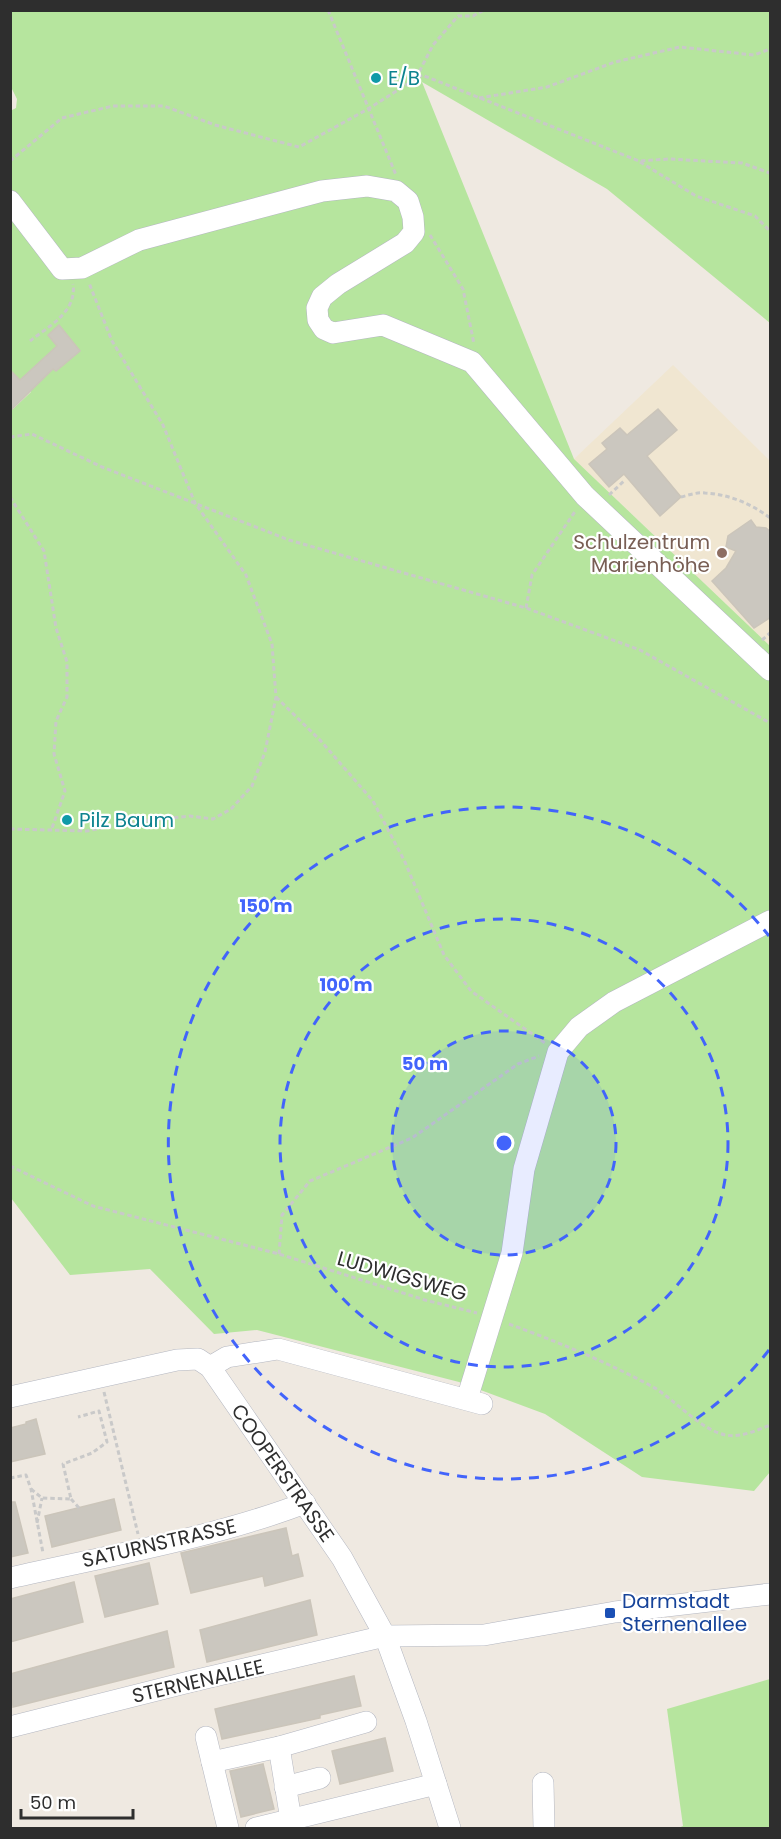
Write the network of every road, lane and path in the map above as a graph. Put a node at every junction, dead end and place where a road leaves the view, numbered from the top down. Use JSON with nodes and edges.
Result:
{"nodes":[{"id":1,"x":328,"y":10,"type":"edge"},
{"id":2,"x":484,"y":10,"type":"edge"},
{"id":3,"x":771,"y":49,"type":"edge"},
{"id":4,"x":415,"y":79,"type":"junction"},
{"id":5,"x":477,"y":98,"type":"junction"},
{"id":6,"x":368,"y":109,"type":"junction"},
{"id":7,"x":10,"y":161,"type":"edge"},
{"id":8,"x":639,"y":161,"type":"junction"},
{"id":9,"x":771,"y":173,"type":"edge"},
{"id":10,"x":10,"y":201,"type":"edge"},
{"id":11,"x":410,"y":209,"type":"junction"},
{"id":12,"x":771,"y":231,"type":"edge"},
{"id":13,"x":77,"y":268,"type":"junction"},
{"id":14,"x":30,"y":341,"type":"dead end"},
{"id":15,"x":472,"y":362,"type":"junction"},
{"id":16,"x":10,"y":437,"type":"edge"},
{"id":17,"x":585,"y":496,"type":"junction"},
{"id":18,"x":681,"y":496,"type":"dead end"},
{"id":19,"x":10,"y":497,"type":"edge"},
{"id":20,"x":195,"y":503,"type":"junction"},
{"id":21,"x":771,"y":518,"type":"edge"},
{"id":22,"x":526,"y":608,"type":"junction"},
{"id":23,"x":771,"y":670,"type":"edge"},
{"id":24,"x":276,"y":697,"type":"junction"},
{"id":25,"x":771,"y":723,"type":"edge"},
{"id":26,"x":10,"y":830,"type":"edge"},
{"id":27,"x":51,"y":831,"type":"junction"},
{"id":28,"x":771,"y":921,"type":"edge"},
{"id":29,"x":558,"y":1052,"type":"junction"},
{"id":30,"x":10,"y":1166,"type":"edge"},
{"id":31,"x":279,"y":1254,"type":"junction"},
{"id":32,"x":491,"y":1317,"type":"junction"},
{"id":33,"x":210,"y":1367,"type":"junction"},
{"id":34,"x":100,"y":1377,"type":"junction"},
{"id":35,"x":10,"y":1397,"type":"edge"},
{"id":36,"x":78,"y":1417,"type":"dead end"},
{"id":37,"x":771,"y":1425,"type":"edge"},
{"id":38,"x":10,"y":1478,"type":"edge"},
{"id":39,"x":30,"y":1489,"type":"junction"},
{"id":40,"x":42,"y":1498,"type":"junction"},
{"id":41,"x":70,"y":1499,"type":"junction"},
{"id":42,"x":305,"y":1503,"type":"junction"},
{"id":43,"x":79,"y":1508,"type":"dead end"},
{"id":44,"x":36,"y":1526,"type":"junction"},
{"id":45,"x":141,"y":1548,"type":"junction"},
{"id":46,"x":44,"y":1557,"type":"dead end"},
{"id":47,"x":10,"y":1578,"type":"edge"},
{"id":48,"x":771,"y":1594,"type":"edge"},
{"id":49,"x":385,"y":1636,"type":"junction"},
{"id":50,"x":366,"y":1722,"type":"dead end"},
{"id":51,"x":10,"y":1727,"type":"edge"},
{"id":52,"x":206,"y":1737,"type":"dead end"},
{"id":53,"x":279,"y":1747,"type":"junction"},
{"id":54,"x":212,"y":1762,"type":"junction"},
{"id":55,"x":321,"y":1778,"type":"dead end"},
{"id":56,"x":543,"y":1783,"type":"dead end"},
{"id":57,"x":436,"y":1784,"type":"junction"},
{"id":58,"x":285,"y":1787,"type":"junction"},
{"id":59,"x":295,"y":1822,"type":"edge"},
{"id":60,"x":228,"y":1828,"type":"edge"},
{"id":61,"x":256,"y":1828,"type":"edge"},
{"id":62,"x":450,"y":1828,"type":"edge"},
{"id":63,"x":544,"y":1828,"type":"edge"}],
"edges":[{"from":1,"to":6,"type":"path"},
{"from":2,"to":4,"type":"path"},
{"from":3,"to":5,"type":"path"},
{"from":4,"to":5,"type":"path"},
{"from":4,"to":6,"type":"path"},
{"from":5,"to":8,"type":"path"},
{"from":6,"to":7,"type":"path"},
{"from":6,"to":11,"type":"path"},
{"from":8,"to":9,"type":"path"},
{"from":8,"to":12,"type":"path"},
{"from":10,"to":13,"type":"street"},
{"from":11,"to":13,"type":"street"},
{"from":11,"to":15,"type":"path"},
{"from":11,"to":15,"type":"street"},
{"from":13,"to":14,"type":"path"},
{"from":13,"to":20,"type":"path"},
{"from":15,"to":17,"type":"street"},
{"from":16,"to":20,"type":"path"},
{"from":17,"to":22,"type":"path"},
{"from":17,"to":23,"type":"street"},
{"from":18,"to":21,"type":"path"},
{"from":19,"to":27,"type":"path"},
{"from":20,"to":22,"type":"path"},
{"from":20,"to":24,"type":"path"},
{"from":22,"to":25,"type":"path"},
{"from":24,"to":27,"type":"path"},
{"from":24,"to":29,"type":"path"},
{"from":26,"to":27,"type":"path"},
{"from":28,"to":29,"type":"street"},
{"from":29,"to":31,"type":"path"},
{"from":29,"to":32,"type":"street"},
{"from":30,"to":31,"type":"path","name":"LUDWIGSWEG"},
{"from":31,"to":32,"type":"path","name":"LUDWIGSWEG"},
{"from":32,"to":33,"type":"street"},
{"from":32,"to":37,"type":"path","name":"LUDWIGSWEG"},
{"from":33,"to":34,"type":"street"},
{"from":33,"to":42,"type":"street","name":"COOPERSTRASSE"},
{"from":34,"to":35,"type":"street"},
{"from":34,"to":45,"type":"path"},
{"from":36,"to":41,"type":"path"},
{"from":38,"to":39,"type":"path"},
{"from":39,"to":40,"type":"path"},
{"from":39,"to":44,"type":"path"},
{"from":40,"to":41,"type":"path"},
{"from":40,"to":44,"type":"path"},
{"from":41,"to":43,"type":"path"},
{"from":42,"to":45,"type":"street","name":"SATURNSTRASSE"},
{"from":42,"to":49,"type":"street","name":"COOPERSTRASSE"},
{"from":44,"to":46,"type":"path"},
{"from":45,"to":47,"type":"street","name":"SATURNSTRASSE"},
{"from":48,"to":49,"type":"street","name":"STERNENALLEE"},
{"from":49,"to":51,"type":"street","name":"STERNENALLEE"},
{"from":49,"to":57,"type":"street","name":"COOPERSTRASSE"},
{"from":50,"to":53,"type":"street"},
{"from":52,"to":54,"type":"street"},
{"from":53,"to":54,"type":"street"},
{"from":53,"to":58,"type":"street"},
{"from":54,"to":60,"type":"street"},
{"from":55,"to":58,"type":"street"},
{"from":56,"to":63,"type":"street"},
{"from":57,"to":59,"type":"street"},
{"from":57,"to":62,"type":"street","name":"COOPERSTRASSE"},
{"from":58,"to":59,"type":"street"},
{"from":59,"to":61,"type":"street"}]}
